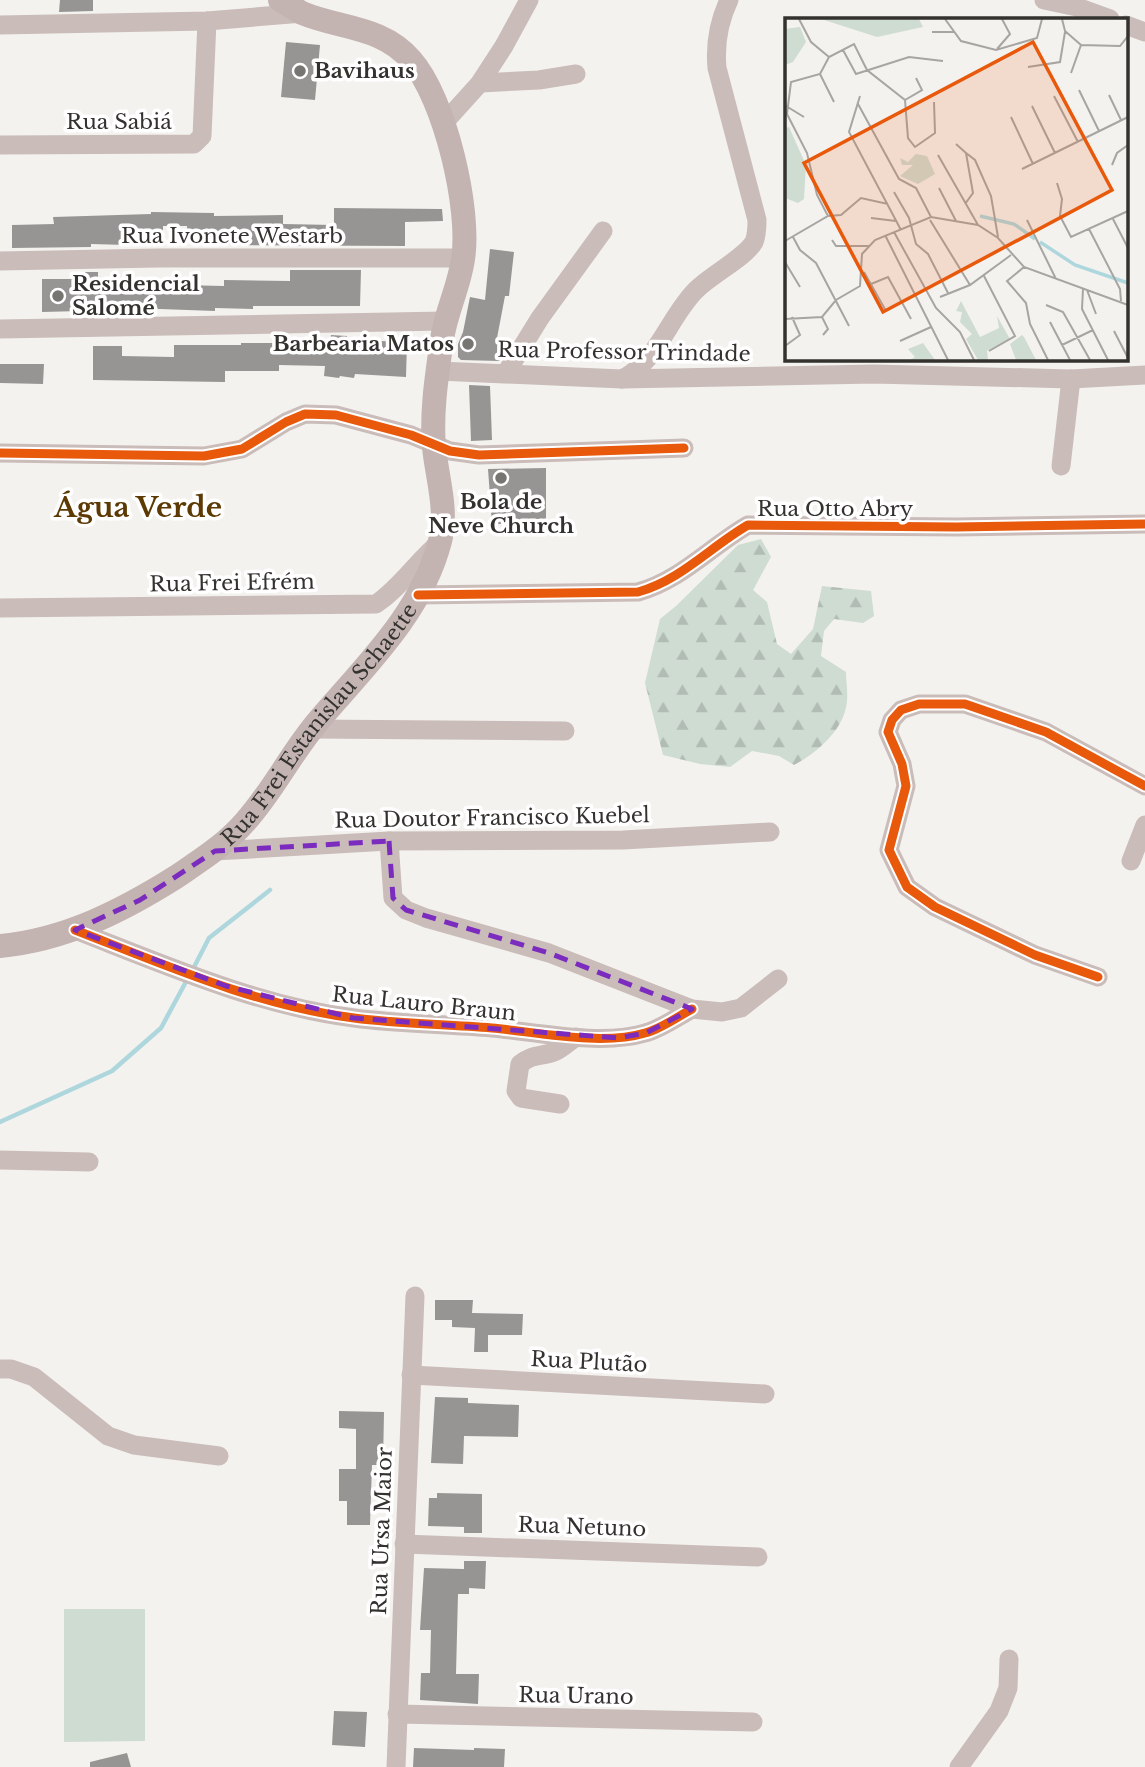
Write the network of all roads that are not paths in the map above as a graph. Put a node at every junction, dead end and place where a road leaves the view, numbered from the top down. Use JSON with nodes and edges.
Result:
{"nodes":[{"id":1,"x":280,"y":0,"type":"edge"},
{"id":2,"x":529,"y":0,"type":"edge"},
{"id":3,"x":729,"y":0,"type":"edge"},
{"id":4,"x":1044,"y":0,"type":"edge"},
{"id":5,"x":303,"y":13,"type":"junction"},
{"id":6,"x":1107,"y":18,"type":"edge"},
{"id":7,"x":207,"y":21,"type":"junction"},
{"id":8,"x":0,"y":25,"type":"edge"},
{"id":9,"x":1128,"y":26,"type":"edge"},
{"id":10,"x":1145,"y":32,"type":"edge"},
{"id":11,"x":576,"y":74,"type":"dead end"},
{"id":12,"x":480,"y":83,"type":"junction"},
{"id":13,"x":443,"y":124,"type":"junction"},
{"id":14,"x":0,"y":145,"type":"edge"},
{"id":15,"x":603,"y":231,"type":"dead end"},
{"id":16,"x":463,"y":258,"type":"junction"},
{"id":17,"x":0,"y":261,"type":"edge"},
{"id":18,"x":444,"y":321,"type":"junction"},
{"id":19,"x":0,"y":329,"type":"edge"},
{"id":20,"x":438,"y":371,"type":"junction"},
{"id":21,"x":506,"y":373,"type":"junction"},
{"id":22,"x":1145,"y":375,"type":"edge"},
{"id":23,"x":622,"y":379,"type":"junction"},
{"id":24,"x":1071,"y":379,"type":"junction"},
{"id":25,"x":434,"y":446,"type":"junction"},
{"id":26,"x":684,"y":448,"type":"dead end"},
{"id":27,"x":0,"y":453,"type":"edge"},
{"id":28,"x":1061,"y":466,"type":"dead end"},
{"id":29,"x":1145,"y":524,"type":"edge"},
{"id":30,"x":440,"y":542,"type":"junction"},
{"id":31,"x":418,"y":595,"type":"junction"},
{"id":32,"x":0,"y":608,"type":"edge"},
{"id":33,"x":311,"y":729,"type":"junction"},
{"id":34,"x":565,"y":731,"type":"dead end"},
{"id":35,"x":1145,"y":786,"type":"edge"},
{"id":36,"x":1145,"y":825,"type":"edge"},
{"id":37,"x":770,"y":832,"type":"dead end"},
{"id":38,"x":389,"y":841,"type":"junction"},
{"id":39,"x":215,"y":851,"type":"junction"},
{"id":40,"x":1130,"y":861,"type":"dead end"},
{"id":41,"x":75,"y":930,"type":"junction"},
{"id":42,"x":0,"y":946,"type":"edge"},
{"id":43,"x":1098,"y":977,"type":"dead end"},
{"id":44,"x":778,"y":979,"type":"dead end"},
{"id":45,"x":692,"y":1009,"type":"junction"},
{"id":46,"x":576,"y":1037,"type":"junction"},
{"id":47,"x":560,"y":1104,"type":"dead end"},
{"id":48,"x":0,"y":1160,"type":"edge"},
{"id":49,"x":89,"y":1161,"type":"dead end"},
{"id":50,"x":415,"y":1296,"type":"dead end"},
{"id":51,"x":0,"y":1368,"type":"edge"},
{"id":52,"x":411,"y":1375,"type":"junction"},
{"id":53,"x":765,"y":1394,"type":"dead end"},
{"id":54,"x":219,"y":1456,"type":"dead end"},
{"id":55,"x":404,"y":1544,"type":"junction"},
{"id":56,"x":758,"y":1557,"type":"dead end"},
{"id":57,"x":1009,"y":1659,"type":"dead end"},
{"id":58,"x":397,"y":1714,"type":"junction"},
{"id":59,"x":753,"y":1722,"type":"dead end"},
{"id":60,"x":396,"y":1767,"type":"edge"},
{"id":61,"x":959,"y":1767,"type":"edge"}],
"edges":[{"from":1,"to":5,"type":"main road","name":"Rua Frei Estanislau Schaette"},
{"from":2,"to":12,"type":"street"},
{"from":3,"to":23,"type":"street"},
{"from":4,"to":6,"type":"street"},
{"from":5,"to":7,"type":"street"},
{"from":5,"to":13,"type":"main road","name":"Rua Frei Estanislau Schaette"},
{"from":7,"to":8,"type":"street"},
{"from":7,"to":14,"type":"street","name":"Rua Sabiá"},
{"from":9,"to":10,"type":"street"},
{"from":11,"to":12,"type":"street"},
{"from":12,"to":13,"type":"street"},
{"from":13,"to":16,"type":"main road","name":"Rua Frei Estanislau Schaette"},
{"from":15,"to":21,"type":"street"},
{"from":16,"to":17,"type":"street","name":"Rua Ivonete Westarb"},
{"from":16,"to":18,"type":"main road","name":"Rua Frei Estanislau Schaette"},
{"from":18,"to":19,"type":"street"},
{"from":18,"to":20,"type":"main road","name":"Rua Frei Estanislau Schaette"},
{"from":20,"to":21,"type":"street","name":"Rua Professor Trindade"},
{"from":20,"to":25,"type":"main road","name":"Rua Frei Estanislau Schaette"},
{"from":21,"to":23,"type":"street","name":"Rua Professor Trindade"},
{"from":22,"to":24,"type":"street","name":"Rua Professor Trindade"},
{"from":23,"to":24,"type":"street","name":"Rua Professor Trindade"},
{"from":24,"to":28,"type":"street"},
{"from":25,"to":26,"type":"street"},
{"from":25,"to":27,"type":"street"},
{"from":25,"to":30,"type":"main road","name":"Rua Frei Estanislau Schaette"},
{"from":29,"to":31,"type":"street","name":"Rua Otto Abry"},
{"from":30,"to":31,"type":"main road","name":"Rua Frei Estanislau Schaette"},
{"from":30,"to":32,"type":"street","name":"Rua Frei Efrém"},
{"from":31,"to":33,"type":"main road","name":"Rua Frei Estanislau Schaette"},
{"from":33,"to":34,"type":"street"},
{"from":33,"to":39,"type":"main road","name":"Rua Frei Estanislau Schaette"},
{"from":35,"to":43,"type":"street"},
{"from":36,"to":40,"type":"street"},
{"from":37,"to":38,"type":"street","name":"Rua Doutor Francisco Kuebel"},
{"from":38,"to":39,"type":"street","name":"Rua Doutor Francisco Kuebel"},
{"from":38,"to":45,"type":"street"},
{"from":39,"to":41,"type":"main road","name":"Rua Frei Estanislau Schaette"},
{"from":41,"to":42,"type":"main road","name":"Rua Frei Estanislau Schaette"},
{"from":41,"to":46,"type":"street","name":"Rua Lauro Braun"},
{"from":44,"to":45,"type":"street"},
{"from":45,"to":46,"type":"street","name":"Rua Lauro Braun"},
{"from":46,"to":47,"type":"street"},
{"from":48,"to":49,"type":"street"},
{"from":50,"to":52,"type":"street","name":"Rua Ursa Maior"},
{"from":51,"to":54,"type":"street"},
{"from":52,"to":53,"type":"street","name":"Rua Plutão"},
{"from":52,"to":55,"type":"street","name":"Rua Ursa Maior"},
{"from":55,"to":56,"type":"street","name":"Rua Netuno"},
{"from":55,"to":58,"type":"street","name":"Rua Ursa Maior"},
{"from":57,"to":61,"type":"street"},
{"from":58,"to":59,"type":"street","name":"Rua Urano"},
{"from":58,"to":60,"type":"street","name":"Rua Ursa Maior"}]}
